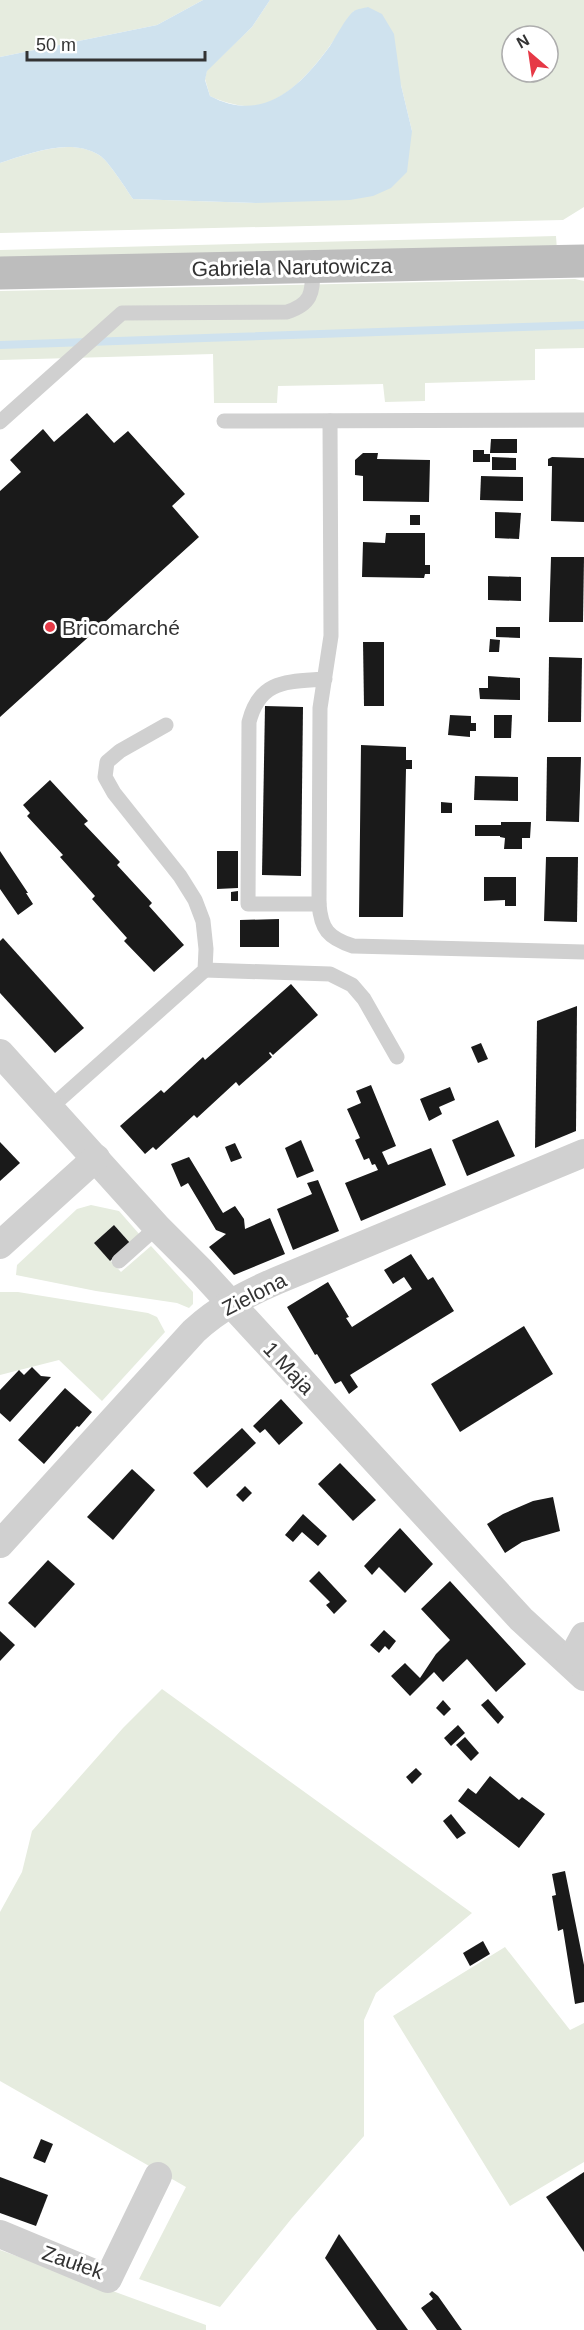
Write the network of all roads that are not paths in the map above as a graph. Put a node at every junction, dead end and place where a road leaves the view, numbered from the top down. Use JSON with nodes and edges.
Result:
{"nodes":[{"id":1,"x":584,"y":261,"type":"edge"},
{"id":2,"x":313,"y":267,"type":"junction"},
{"id":3,"x":0,"y":273,"type":"edge"},
{"id":4,"x":584,"y":420,"type":"edge"},
{"id":5,"x":224,"y":421,"type":"dead end"},
{"id":6,"x":330,"y":421,"type":"junction"},
{"id":7,"x":0,"y":422,"type":"edge"},
{"id":8,"x":325,"y":679,"type":"junction"},
{"id":9,"x":166,"y":725,"type":"dead end"},
{"id":10,"x":319,"y":904,"type":"junction"},
{"id":11,"x":584,"y":952,"type":"edge"},
{"id":12,"x":205,"y":970,"type":"junction"},
{"id":13,"x":0,"y":1053,"type":"edge"},
{"id":14,"x":397,"y":1057,"type":"dead end"},
{"id":15,"x":50,"y":1108,"type":"junction"},
{"id":16,"x":584,"y":1153,"type":"edge"},
{"id":17,"x":96,"y":1158,"type":"junction"},
{"id":18,"x":157,"y":1227,"type":"junction"},
{"id":19,"x":0,"y":1245,"type":"edge"},
{"id":20,"x":119,"y":1261,"type":"dead end"},
{"id":21,"x":230,"y":1303,"type":"junction"},
{"id":22,"x":0,"y":1544,"type":"edge"},
{"id":23,"x":584,"y":1635,"type":"edge"},
{"id":24,"x":577,"y":1669,"type":"edge"},
{"id":25,"x":158,"y":2176,"type":"dead end"},
{"id":26,"x":0,"y":2235,"type":"edge"}],
"edges":[{"from":1,"to":2,"type":"main road","name":"Gabriela Narutowicza"},
{"from":2,"to":3,"type":"main road","name":"Gabriela Narutowicza"},
{"from":2,"to":7,"type":"lane"},
{"from":4,"to":6,"type":"lane"},
{"from":5,"to":6,"type":"lane"},
{"from":6,"to":8,"type":"lane"},
{"from":8,"to":10,"type":"lane"},
{"from":8,"to":10,"type":"lane"},
{"from":9,"to":12,"type":"lane"},
{"from":10,"to":11,"type":"lane"},
{"from":12,"to":14,"type":"lane"},
{"from":12,"to":15,"type":"lane"},
{"from":13,"to":15,"type":"street","name":"1 Maja"},
{"from":15,"to":17,"type":"street","name":"1 Maja"},
{"from":16,"to":21,"type":"street","name":"Zielona"},
{"from":17,"to":18,"type":"street","name":"1 Maja"},
{"from":17,"to":19,"type":"street"},
{"from":18,"to":20,"type":"lane"},
{"from":18,"to":21,"type":"street","name":"1 Maja"},
{"from":21,"to":22,"type":"street","name":"Zielona"},
{"from":21,"to":24,"type":"street","name":"1 Maja"},
{"from":23,"to":24,"type":"street"},
{"from":25,"to":26,"type":"street","name":"Zaułek"}]}
